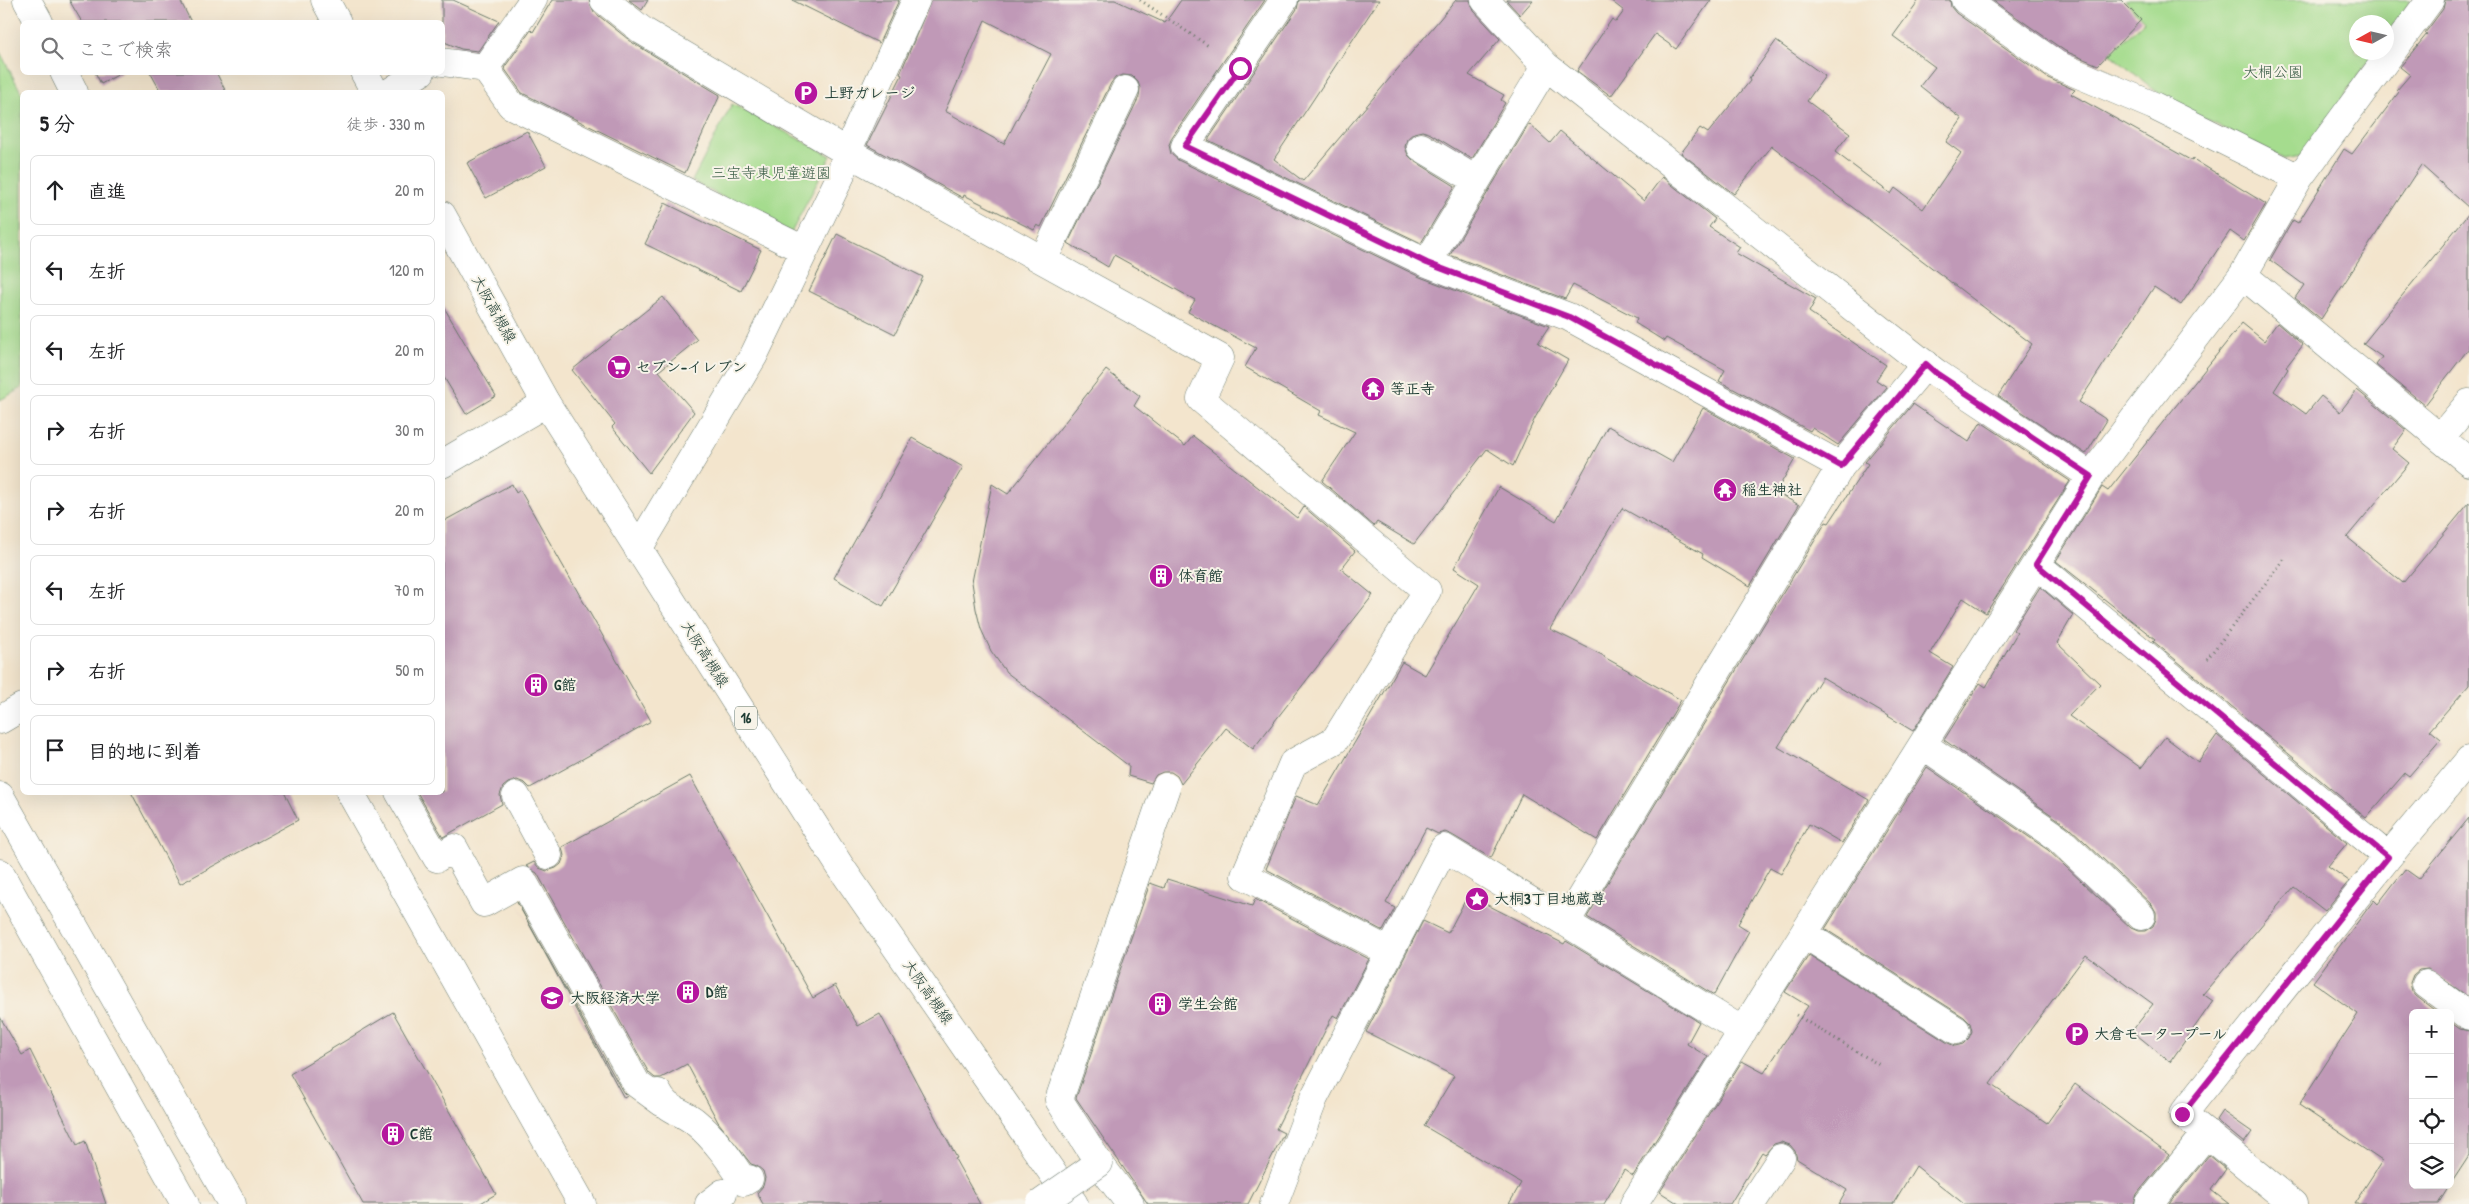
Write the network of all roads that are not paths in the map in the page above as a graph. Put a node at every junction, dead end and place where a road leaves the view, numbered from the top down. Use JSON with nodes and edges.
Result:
{"nodes":[{"id":1,"x":27,"y":0,"type":"edge"},
{"id":2,"x":324,"y":0,"type":"edge"},
{"id":3,"x":532,"y":0,"type":"edge"},
{"id":4,"x":604,"y":0,"type":"edge"},
{"id":5,"x":916,"y":0,"type":"edge"},
{"id":6,"x":1284,"y":0,"type":"edge"},
{"id":7,"x":1485,"y":0,"type":"edge"},
{"id":8,"x":2430,"y":0,"type":"edge"},
{"id":9,"x":1969,"y":1,"type":"edge"},
{"id":10,"x":37,"y":20,"type":"edge"},
{"id":11,"x":336,"y":20,"type":"edge"},
{"id":12,"x":445,"y":62,"type":"edge"},
{"id":13,"x":1546,"y":66,"type":"junction"},
{"id":14,"x":485,"y":68,"type":"junction"},
{"id":15,"x":66,"y":75,"type":"edge"},
{"id":16,"x":366,"y":75,"type":"edge"},
{"id":17,"x":416,"y":75,"type":"edge"},
{"id":18,"x":73,"y":90,"type":"edge"},
{"id":19,"x":374,"y":90,"type":"edge"},
{"id":20,"x":393,"y":90,"type":"edge"},
{"id":21,"x":1125,"y":90,"type":"dead end"},
{"id":22,"x":1421,"y":147,"type":"dead end"},
{"id":23,"x":847,"y":152,"type":"junction"},
{"id":24,"x":2298,"y":178,"type":"junction"},
{"id":25,"x":1476,"y":180,"type":"junction"},
{"id":26,"x":445,"y":220,"type":"edge"},
{"id":27,"x":804,"y":250,"type":"junction"},
{"id":28,"x":1043,"y":260,"type":"junction"},
{"id":29,"x":1427,"y":263,"type":"junction"},
{"id":30,"x":2243,"y":275,"type":"junction"},
{"id":31,"x":1926,"y":364,"type":"junction"},
{"id":32,"x":546,"y":403,"type":"junction"},
{"id":33,"x":2469,"y":403,"type":"edge"},
{"id":34,"x":2440,"y":438,"type":"junction"},
{"id":35,"x":445,"y":462,"type":"edge"},
{"id":36,"x":2469,"y":462,"type":"edge"},
{"id":37,"x":1841,"y":466,"type":"junction"},
{"id":38,"x":2091,"y":476,"type":"junction"},
{"id":39,"x":638,"y":549,"type":"junction"},
{"id":40,"x":2036,"y":564,"type":"junction"},
{"id":41,"x":20,"y":708,"type":"edge"},
{"id":42,"x":0,"y":720,"type":"edge"},
{"id":43,"x":1923,"y":745,"type":"junction"},
{"id":44,"x":2469,"y":760,"type":"edge"},
{"id":45,"x":1166,"y":787,"type":"dead end"},
{"id":46,"x":352,"y":795,"type":"edge"},
{"id":47,"x":401,"y":795,"type":"edge"},
{"id":48,"x":0,"y":796,"type":"edge"},
{"id":49,"x":516,"y":796,"type":"dead end"},
{"id":50,"x":2388,"y":857,"type":"junction"},
{"id":51,"x":0,"y":873,"type":"edge"},
{"id":52,"x":523,"y":881,"type":"junction"},
{"id":53,"x":2141,"y":916,"type":"dead end"},
{"id":54,"x":1566,"y":922,"type":"junction"},
{"id":55,"x":1804,"y":934,"type":"junction"},
{"id":56,"x":1390,"y":952,"type":"junction"},
{"id":57,"x":2426,"y":984,"type":"dead end"},
{"id":58,"x":2469,"y":1016,"type":"edge"},
{"id":59,"x":1956,"y":1030,"type":"dead end"},
{"id":60,"x":1743,"y":1031,"type":"junction"},
{"id":61,"x":2207,"y":1134,"type":"junction"},
{"id":62,"x":1781,"y":1158,"type":"dead end"},
{"id":63,"x":1099,"y":1163,"type":"junction"},
{"id":64,"x":749,"y":1179,"type":"dead end"},
{"id":65,"x":1638,"y":1203,"type":"edge"},
{"id":66,"x":185,"y":1204,"type":"edge"},
{"id":67,"x":232,"y":1204,"type":"edge"},
{"id":68,"x":582,"y":1204,"type":"edge"},
{"id":69,"x":1040,"y":1204,"type":"edge"},
{"id":70,"x":1074,"y":1204,"type":"edge"},
{"id":71,"x":1130,"y":1204,"type":"edge"},
{"id":72,"x":1274,"y":1204,"type":"edge"},
{"id":73,"x":1751,"y":1204,"type":"edge"},
{"id":74,"x":2149,"y":1204,"type":"edge"},
{"id":75,"x":2293,"y":1204,"type":"edge"}],
"edges":[{"from":1,"to":10,"type":"street"},
{"from":2,"to":11,"type":"street"},
{"from":3,"to":14,"type":"street"},
{"from":4,"to":23,"type":"street"},
{"from":5,"to":23,"type":"street"},
{"from":6,"to":29,"type":"street"},
{"from":7,"to":13,"type":"street"},
{"from":8,"to":24,"type":"street"},
{"from":9,"to":24,"type":"street"},
{"from":12,"to":14,"type":"street"},
{"from":13,"to":25,"type":"street"},
{"from":13,"to":31,"type":"street"},
{"from":14,"to":27,"type":"street"},
{"from":15,"to":18,"type":"street"},
{"from":16,"to":19,"type":"street"},
{"from":17,"to":20,"type":"street"},
{"from":21,"to":28,"type":"street"},
{"from":22,"to":25,"type":"street"},
{"from":23,"to":27,"type":"street"},
{"from":23,"to":28,"type":"street"},
{"from":24,"to":30,"type":"street"},
{"from":25,"to":29,"type":"street"},
{"from":26,"to":32,"type":"street","name":"大阪高槻線","number":"16"},
{"from":27,"to":39,"type":"street"},
{"from":28,"to":56,"type":"street"},
{"from":29,"to":37,"type":"street"},
{"from":30,"to":34,"type":"street"},
{"from":30,"to":38,"type":"street"},
{"from":31,"to":37,"type":"street"},
{"from":31,"to":38,"type":"street"},
{"from":32,"to":35,"type":"street"},
{"from":32,"to":39,"type":"street","name":"大阪高槻線","number":"16"},
{"from":33,"to":34,"type":"street"},
{"from":34,"to":36,"type":"street"},
{"from":37,"to":54,"type":"street"},
{"from":38,"to":40,"type":"street"},
{"from":39,"to":70,"type":"street","name":"大阪高槻線","number":"16"},
{"from":40,"to":43,"type":"street"},
{"from":40,"to":50,"type":"street"},
{"from":41,"to":42,"type":"street"},
{"from":43,"to":53,"type":"street"},
{"from":43,"to":55,"type":"street"},
{"from":44,"to":50,"type":"street"},
{"from":45,"to":63,"type":"street","bridge":true},
{"from":46,"to":68,"type":"street"},
{"from":47,"to":52,"type":"street"},
{"from":48,"to":67,"type":"street"},
{"from":49,"to":52,"type":"street"},
{"from":50,"to":61,"type":"street"},
{"from":51,"to":66,"type":"street"},
{"from":52,"to":64,"type":"street"},
{"from":54,"to":56,"type":"street"},
{"from":54,"to":60,"type":"street"},
{"from":55,"to":59,"type":"street"},
{"from":55,"to":60,"type":"street"},
{"from":56,"to":72,"type":"street"},
{"from":57,"to":58,"type":"street"},
{"from":60,"to":65,"type":"street"},
{"from":61,"to":74,"type":"street"},
{"from":61,"to":75,"type":"street"},
{"from":62,"to":73,"type":"street"},
{"from":63,"to":69,"type":"street","bridge":true},
{"from":63,"to":71,"type":"street"}]}
